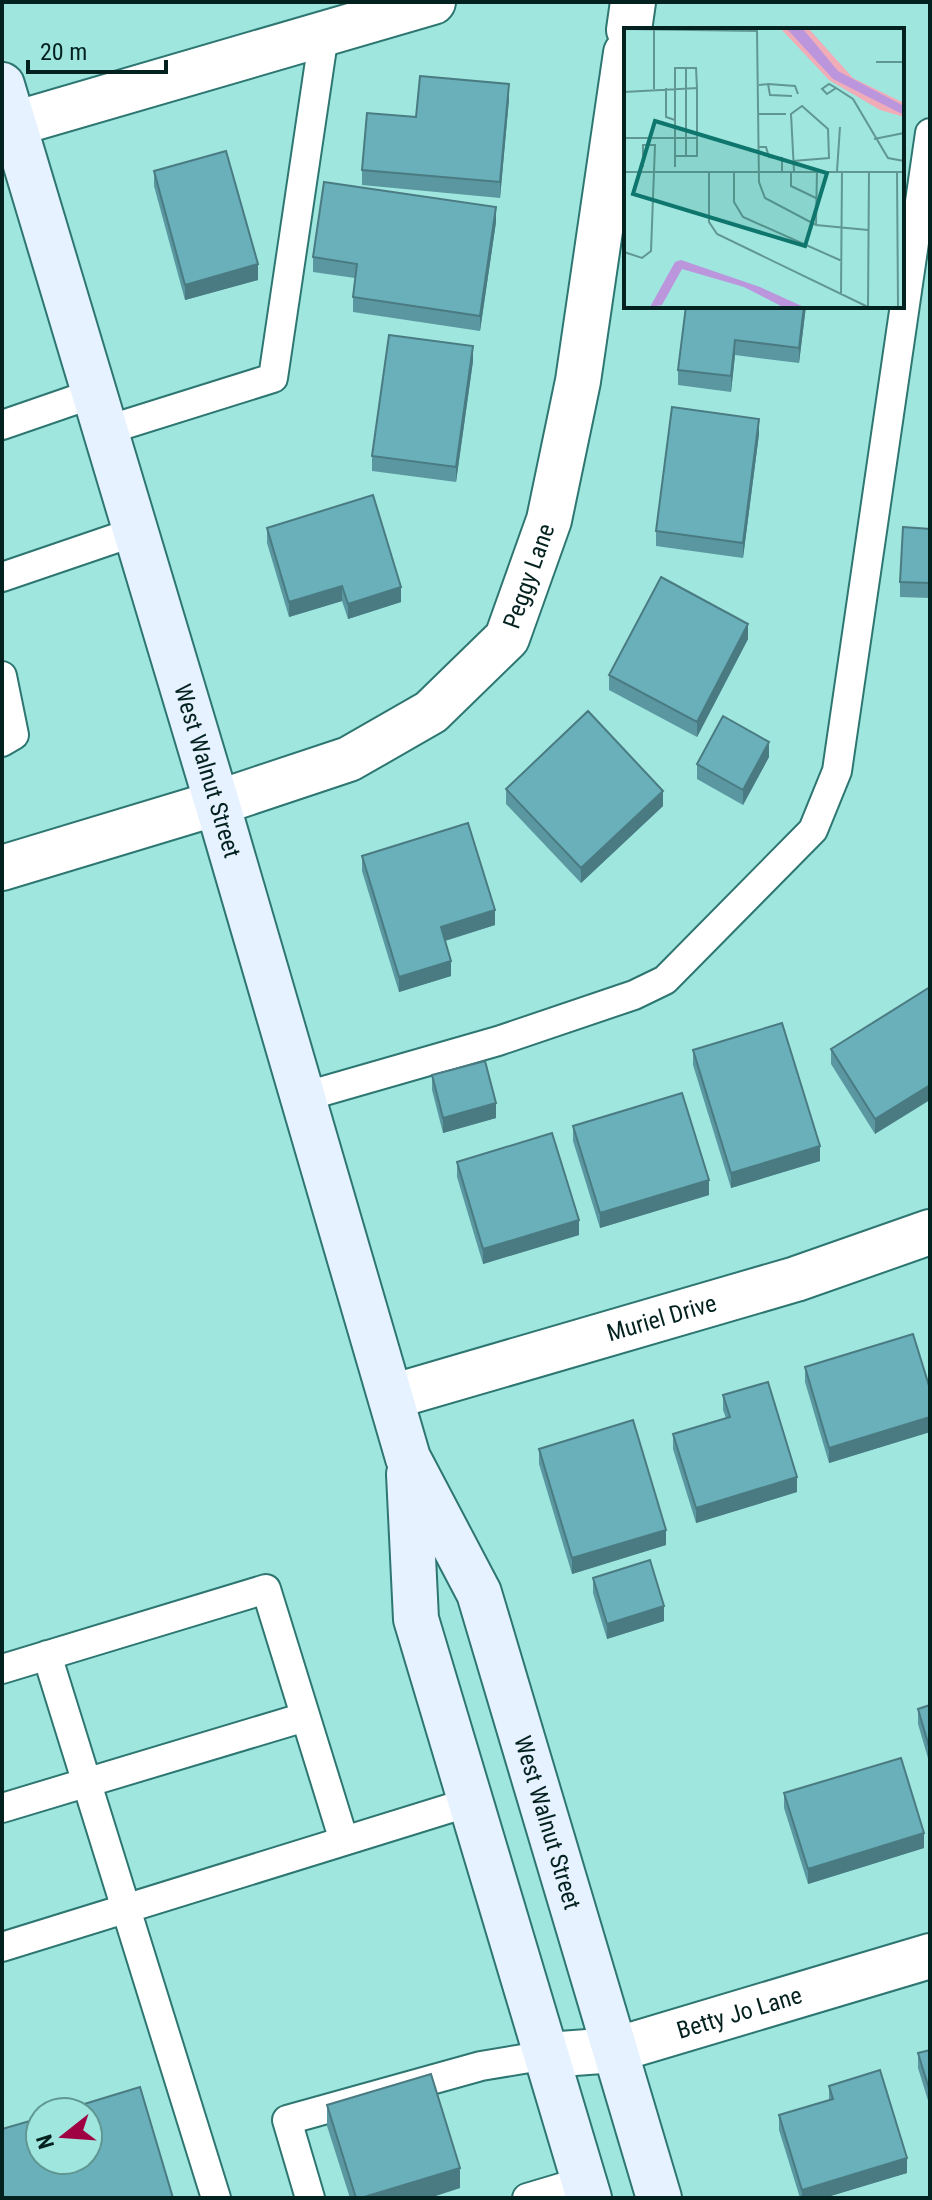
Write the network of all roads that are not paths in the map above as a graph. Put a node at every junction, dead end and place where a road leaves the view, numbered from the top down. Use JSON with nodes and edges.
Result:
{"nodes":[{"id":1,"x":433,"y":2,"type":"edge"},
{"id":2,"x":633,"y":2,"type":"edge"},
{"id":3,"x":629,"y":28,"type":"edge"},
{"id":4,"x":324,"y":34,"type":"junction"},
{"id":5,"x":624,"y":66,"type":"edge"},
{"id":6,"x":6,"y":111,"type":"edge"},
{"id":7,"x":930,"y":133,"type":"edge"},
{"id":8,"x":101,"y":412,"type":"junction"},
{"id":9,"x":2,"y":425,"type":"edge"},
{"id":10,"x":137,"y":531,"type":"junction"},
{"id":11,"x":2,"y":577,"type":"edge"},
{"id":12,"x":2,"y":676,"type":"edge"},
{"id":13,"x":2,"y":742,"type":"edge"},
{"id":14,"x":217,"y":803,"type":"junction"},
{"id":15,"x":2,"y":868,"type":"edge"},
{"id":16,"x":303,"y":1097,"type":"junction"},
{"id":17,"x":930,"y":1232,"type":"edge"},
{"id":18,"x":391,"y":1397,"type":"junction"},
{"id":19,"x":408,"y":1458,"type":"junction"},
{"id":20,"x":47,"y":1655,"type":"junction"},
{"id":21,"x":2,"y":1669,"type":"edge"},
{"id":22,"x":305,"y":1717,"type":"junction"},
{"id":23,"x":87,"y":1782,"type":"junction"},
{"id":24,"x":470,"y":1802,"type":"junction"},
{"id":25,"x":2,"y":1808,"type":"edge"},
{"id":26,"x":344,"y":1841,"type":"junction"},
{"id":27,"x":127,"y":1908,"type":"junction"},
{"id":28,"x":2,"y":1947,"type":"edge"},
{"id":29,"x":930,"y":1956,"type":"edge"},
{"id":30,"x":615,"y":2050,"type":"junction"},
{"id":31,"x":547,"y":2055,"type":"junction"},
{"id":32,"x":586,"y":2189,"type":"edge"},
{"id":33,"x":216,"y":2198,"type":"edge"},
{"id":34,"x":310,"y":2198,"type":"edge"},
{"id":35,"x":527,"y":2198,"type":"edge"},
{"id":36,"x":659,"y":2198,"type":"edge"}],
"edges":[{"from":1,"to":4,"type":"street"},
{"from":2,"to":3,"type":"street"},
{"from":4,"to":6,"type":"street"},
{"from":4,"to":8,"type":"lane"},
{"from":5,"to":14,"type":"street","name":"Peggy Lane"},
{"from":6,"to":8,"type":"main road","name":"West Walnut Street"},
{"from":7,"to":16,"type":"lane"},
{"from":8,"to":9,"type":"lane"},
{"from":8,"to":10,"type":"main road","name":"West Walnut Street"},
{"from":10,"to":11,"type":"lane"},
{"from":10,"to":14,"type":"main road","name":"West Walnut Street"},
{"from":12,"to":13,"type":"lane"},
{"from":14,"to":15,"type":"street","name":"Peggy Lane"},
{"from":14,"to":16,"type":"main road","name":"West Walnut Street"},
{"from":16,"to":18,"type":"main road","name":"West Walnut Street"},
{"from":17,"to":18,"type":"street","name":"Muriel Drive"},
{"from":18,"to":19,"type":"main road","name":"West Walnut Street"},
{"from":19,"to":24,"type":"main road","name":"West Walnut Street"},
{"from":19,"to":30,"type":"main road","name":"West Walnut Street"},
{"from":20,"to":21,"type":"lane"},
{"from":20,"to":22,"type":"lane"},
{"from":20,"to":23,"type":"lane"},
{"from":22,"to":23,"type":"lane"},
{"from":22,"to":26,"type":"lane"},
{"from":23,"to":25,"type":"lane"},
{"from":23,"to":27,"type":"lane"},
{"from":24,"to":26,"type":"lane"},
{"from":24,"to":31,"type":"main road","name":"West Walnut Street"},
{"from":26,"to":27,"type":"lane"},
{"from":27,"to":28,"type":"lane"},
{"from":27,"to":33,"type":"lane"},
{"from":29,"to":30,"type":"street","name":"Betty Jo Lane"},
{"from":30,"to":31,"type":"street","name":"Betty Jo Lane"},
{"from":30,"to":36,"type":"main road","name":"West Walnut Street"},
{"from":31,"to":32,"type":"main road","name":"West Walnut Street"},
{"from":31,"to":34,"type":"lane"},
{"from":32,"to":35,"type":"lane"}]}
